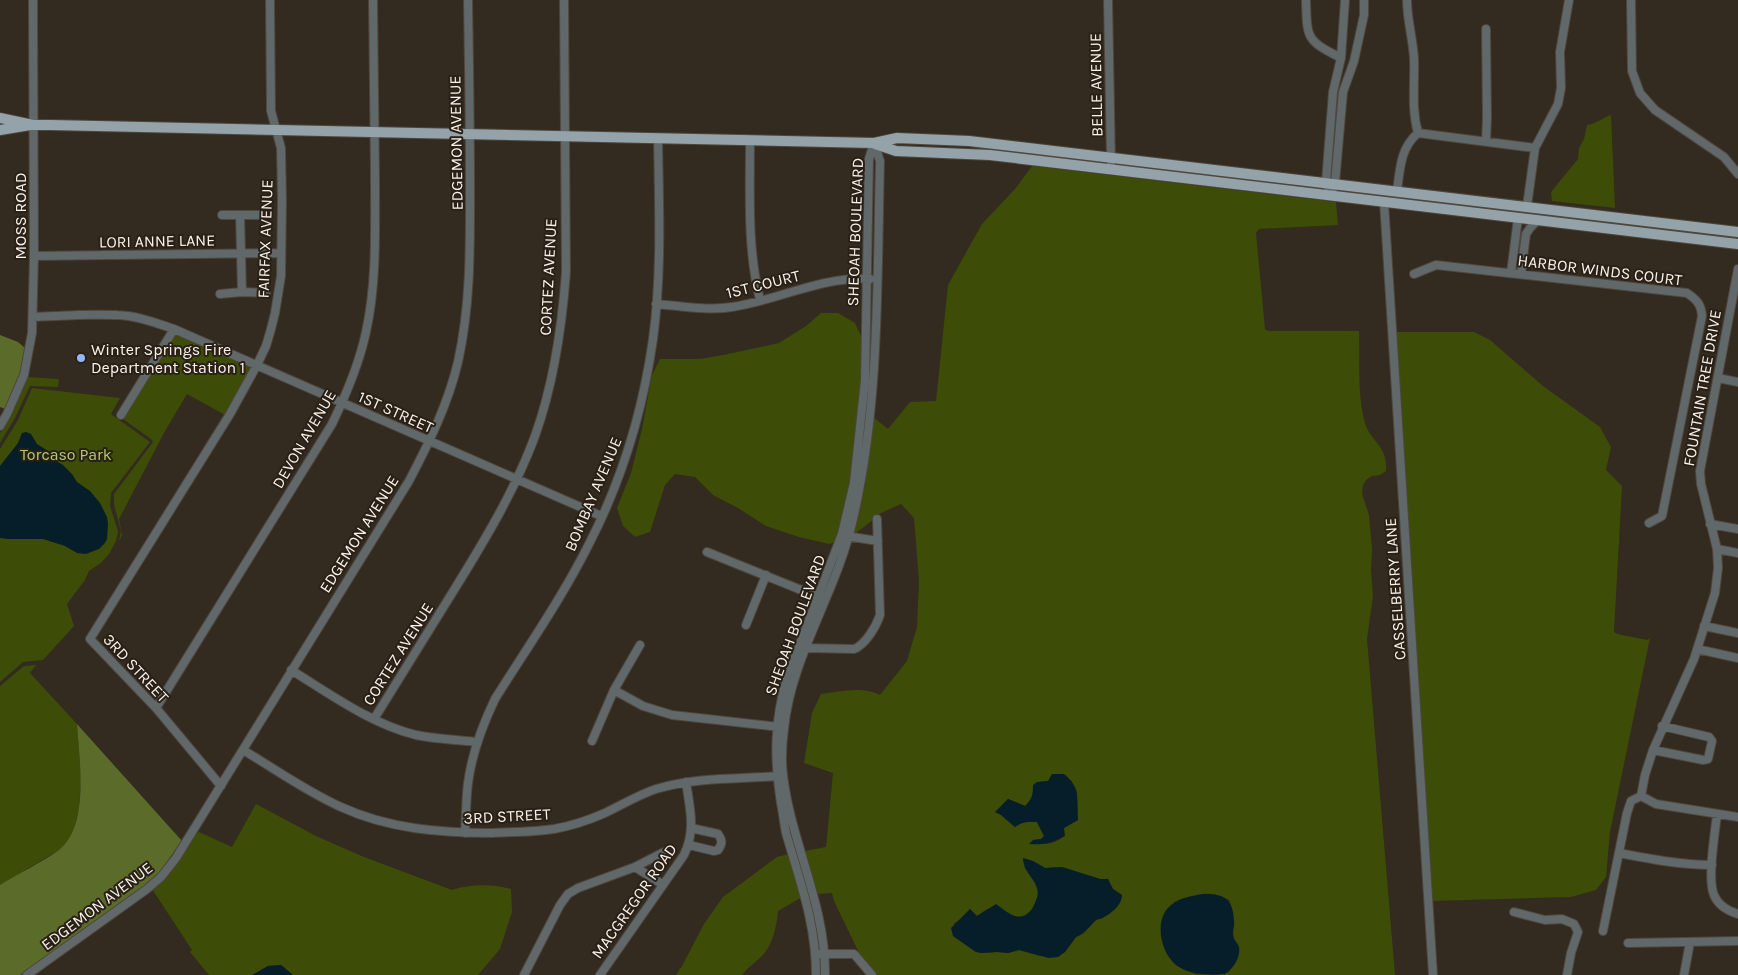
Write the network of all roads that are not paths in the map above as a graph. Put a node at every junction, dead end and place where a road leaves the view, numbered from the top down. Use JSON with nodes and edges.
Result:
{"nodes":[{"id":1,"x":33,"y":0,"type":"edge"},
{"id":2,"x":270,"y":0,"type":"edge"},
{"id":3,"x":373,"y":0,"type":"edge"},
{"id":4,"x":468,"y":0,"type":"edge"},
{"id":5,"x":564,"y":0,"type":"edge"},
{"id":6,"x":1108,"y":0,"type":"edge"},
{"id":7,"x":1306,"y":0,"type":"edge"},
{"id":8,"x":1345,"y":0,"type":"edge"},
{"id":9,"x":1364,"y":0,"type":"edge"},
{"id":10,"x":1407,"y":0,"type":"edge"},
{"id":11,"x":1569,"y":0,"type":"edge"},
{"id":12,"x":1631,"y":0,"type":"edge"},
{"id":13,"x":1486,"y":29,"type":"dead end"},
{"id":14,"x":1341,"y":58,"type":"junction"},
{"id":15,"x":0,"y":118,"type":"edge"},
{"id":16,"x":33,"y":125,"type":"junction"},
{"id":17,"x":0,"y":130,"type":"edge"},
{"id":18,"x":276,"y":131,"type":"junction"},
{"id":19,"x":374,"y":132,"type":"junction"},
{"id":20,"x":1418,"y":133,"type":"junction"},
{"id":21,"x":470,"y":135,"type":"junction"},
{"id":22,"x":566,"y":138,"type":"junction"},
{"id":23,"x":658,"y":139,"type":"junction"},
{"id":24,"x":750,"y":141,"type":"junction"},
{"id":25,"x":1486,"y":141,"type":"junction"},
{"id":26,"x":874,"y":144,"type":"junction"},
{"id":27,"x":1534,"y":148,"type":"junction"},
{"id":28,"x":1111,"y":157,"type":"junction"},
{"id":29,"x":1176,"y":165,"type":"junction"},
{"id":30,"x":1111,"y":170,"type":"junction"},
{"id":31,"x":1148,"y":174,"type":"junction"},
{"id":32,"x":1738,"y":174,"type":"edge"},
{"id":33,"x":1330,"y":183,"type":"junction"},
{"id":34,"x":1397,"y":191,"type":"junction"},
{"id":35,"x":1330,"y":196,"type":"junction"},
{"id":36,"x":1384,"y":202,"type":"junction"},
{"id":37,"x":1527,"y":206,"type":"junction"},
{"id":38,"x":1544,"y":209,"type":"junction"},
{"id":39,"x":222,"y":215,"type":"dead end"},
{"id":40,"x":266,"y":215,"type":"dead end"},
{"id":41,"x":240,"y":216,"type":"junction"},
{"id":42,"x":1501,"y":216,"type":"junction"},
{"id":43,"x":1518,"y":218,"type":"junction"},
{"id":44,"x":1538,"y":220,"type":"junction"},
{"id":45,"x":1738,"y":232,"type":"edge"},
{"id":46,"x":1738,"y":244,"type":"edge"},
{"id":47,"x":1514,"y":249,"type":"junction"},
{"id":48,"x":1524,"y":250,"type":"junction"},
{"id":49,"x":241,"y":253,"type":"junction"},
{"id":50,"x":282,"y":253,"type":"junction"},
{"id":51,"x":34,"y":256,"type":"junction"},
{"id":52,"x":1738,"y":269,"type":"edge"},
{"id":53,"x":1511,"y":273,"type":"junction"},
{"id":54,"x":1414,"y":274,"type":"dead end"},
{"id":55,"x":1521,"y":274,"type":"junction"},
{"id":56,"x":866,"y":279,"type":"junction"},
{"id":57,"x":877,"y":280,"type":"junction"},
{"id":58,"x":242,"y":292,"type":"junction"},
{"id":59,"x":266,"y":293,"type":"dead end"},
{"id":60,"x":220,"y":294,"type":"dead end"},
{"id":61,"x":760,"y":300,"type":"junction"},
{"id":62,"x":656,"y":304,"type":"junction"},
{"id":63,"x":33,"y":316,"type":"junction"},
{"id":64,"x":174,"y":329,"type":"junction"},
{"id":65,"x":257,"y":365,"type":"junction"},
{"id":66,"x":1718,"y":378,"type":"junction"},
{"id":67,"x":1738,"y":382,"type":"edge"},
{"id":68,"x":342,"y":403,"type":"junction"},
{"id":69,"x":3,"y":413,"type":"edge"},
{"id":70,"x":121,"y":415,"type":"dead end"},
{"id":71,"x":0,"y":426,"type":"edge"},
{"id":72,"x":429,"y":441,"type":"junction"},
{"id":73,"x":517,"y":479,"type":"junction"},
{"id":74,"x":601,"y":516,"type":"junction"},
{"id":75,"x":877,"y":519,"type":"dead end"},
{"id":76,"x":1649,"y":523,"type":"dead end"},
{"id":77,"x":1710,"y":524,"type":"junction"},
{"id":78,"x":1738,"y":529,"type":"edge"},
{"id":79,"x":846,"y":535,"type":"junction"},
{"id":80,"x":878,"y":540,"type":"junction"},
{"id":81,"x":1717,"y":549,"type":"junction"},
{"id":82,"x":707,"y":552,"type":"dead end"},
{"id":83,"x":1738,"y":553,"type":"edge"},
{"id":84,"x":766,"y":575,"type":"junction"},
{"id":85,"x":822,"y":598,"type":"junction"},
{"id":86,"x":746,"y":624,"type":"dead end"},
{"id":87,"x":1704,"y":626,"type":"junction"},
{"id":88,"x":1738,"y":634,"type":"edge"},
{"id":89,"x":90,"y":639,"type":"joint"},
{"id":90,"x":640,"y":645,"type":"dead end"},
{"id":91,"x":806,"y":648,"type":"junction"},
{"id":92,"x":1697,"y":649,"type":"junction"},
{"id":93,"x":1738,"y":658,"type":"edge"},
{"id":94,"x":291,"y":670,"type":"junction"},
{"id":95,"x":614,"y":690,"type":"junction"},
{"id":96,"x":156,"y":708,"type":"junction"},
{"id":97,"x":374,"y":719,"type":"junction"},
{"id":98,"x":1662,"y":726,"type":"junction"},
{"id":99,"x":780,"y":727,"type":"junction"},
{"id":100,"x":592,"y":741,"type":"dead end"},
{"id":101,"x":477,"y":742,"type":"junction"},
{"id":102,"x":243,"y":750,"type":"junction"},
{"id":103,"x":1653,"y":750,"type":"junction"},
{"id":104,"x":780,"y":776,"type":"junction"},
{"id":105,"x":686,"y":782,"type":"junction"},
{"id":106,"x":221,"y":786,"type":"junction"},
{"id":107,"x":1641,"y":796,"type":"junction"},
{"id":108,"x":1717,"y":814,"type":"junction"},
{"id":109,"x":1738,"y":817,"type":"edge"},
{"id":110,"x":691,"y":828,"type":"junction"},
{"id":111,"x":465,"y":833,"type":"junction"},
{"id":112,"x":689,"y":845,"type":"junction"},
{"id":113,"x":664,"y":852,"type":"dead end"},
{"id":114,"x":1619,"y":853,"type":"junction"},
{"id":115,"x":1712,"y":865,"type":"junction"},
{"id":116,"x":635,"y":867,"type":"junction"},
{"id":117,"x":662,"y":884,"type":"junction"},
{"id":118,"x":1514,"y":912,"type":"dead end"},
{"id":119,"x":1738,"y":914,"type":"edge"},
{"id":120,"x":1603,"y":931,"type":"dead end"},
{"id":121,"x":1690,"y":942,"type":"junction"},
{"id":122,"x":1738,"y":942,"type":"edge"},
{"id":123,"x":1628,"y":943,"type":"dead end"},
{"id":124,"x":820,"y":954,"type":"junction"},
{"id":125,"x":27,"y":975,"type":"edge"},
{"id":126,"x":524,"y":975,"type":"edge"},
{"id":127,"x":600,"y":975,"type":"edge"},
{"id":128,"x":816,"y":975,"type":"edge"},
{"id":129,"x":825,"y":975,"type":"edge"},
{"id":130,"x":872,"y":975,"type":"edge"},
{"id":131,"x":1433,"y":975,"type":"edge"},
{"id":132,"x":1567,"y":975,"type":"edge"},
{"id":133,"x":1684,"y":975,"type":"edge"}],
"edges":[{"from":1,"to":16,"type":"street","name":"MOSS ROAD"},
{"from":2,"to":18,"type":"street","name":"FAIRFAX AVENUE"},
{"from":3,"to":19,"type":"street","name":"DEVON AVENUE"},
{"from":4,"to":21,"type":"street","name":"EDGEMON AVENUE"},
{"from":5,"to":22,"type":"street","name":"CORTEZ AVENUE"},
{"from":6,"to":28,"type":"street","name":"BELLE AVENUE"},
{"from":7,"to":14,"type":"street"},
{"from":8,"to":14,"type":"street"},
{"from":9,"to":33,"type":"street"},
{"from":10,"to":20,"type":"street"},
{"from":11,"to":27,"type":"street"},
{"from":12,"to":32,"type":"street"},
{"from":13,"to":25,"type":"street"},
{"from":14,"to":33,"type":"street"},
{"from":15,"to":16,"type":"main road"},
{"from":16,"to":17,"type":"main road"},
{"from":16,"to":18,"type":"main road"},
{"from":16,"to":51,"type":"street","name":"MOSS ROAD"},
{"from":18,"to":19,"type":"main road"},
{"from":18,"to":50,"type":"street","name":"FAIRFAX AVENUE"},
{"from":19,"to":21,"type":"main road"},
{"from":19,"to":68,"type":"street","name":"DEVON AVENUE"},
{"from":20,"to":25,"type":"street"},
{"from":20,"to":34,"type":"street"},
{"from":21,"to":22,"type":"main road"},
{"from":21,"to":72,"type":"street","name":"EDGEMON AVENUE"},
{"from":22,"to":23,"type":"main road"},
{"from":22,"to":73,"type":"street","name":"CORTEZ AVENUE"},
{"from":23,"to":24,"type":"main road"},
{"from":23,"to":62,"type":"street","name":"BOMBAY AVENUE"},
{"from":24,"to":26,"type":"main road"},
{"from":24,"to":61,"type":"street"},
{"from":25,"to":27,"type":"street"},
{"from":26,"to":28,"type":"main road"},
{"from":26,"to":30,"type":"main road"},
{"from":26,"to":56,"type":"street","name":"SHEOAH BOULEVARD"},
{"from":26,"to":57,"type":"street","name":"SHEOAH BOULEVARD"},
{"from":27,"to":37,"type":"street"},
{"from":28,"to":29,"type":"main road"},
{"from":28,"to":30,"type":"street","name":"BELLE AVENUE"},
{"from":29,"to":31,"type":"main road"},
{"from":29,"to":33,"type":"main road"},
{"from":30,"to":31,"type":"main road"},
{"from":31,"to":35,"type":"main road"},
{"from":33,"to":34,"type":"main road"},
{"from":33,"to":35,"type":"street"},
{"from":34,"to":37,"type":"main road"},
{"from":35,"to":36,"type":"main road"},
{"from":36,"to":42,"type":"main road"},
{"from":36,"to":131,"type":"street","name":"CASSELBERRY LANE"},
{"from":37,"to":38,"type":"main road"},
{"from":37,"to":42,"type":"main road"},
{"from":38,"to":43,"type":"main road"},
{"from":38,"to":45,"type":"main road"},
{"from":39,"to":41,"type":"street"},
{"from":40,"to":41,"type":"street"},
{"from":41,"to":49,"type":"street"},
{"from":42,"to":43,"type":"main road"},
{"from":43,"to":44,"type":"main road"},
{"from":43,"to":47,"type":"street"},
{"from":44,"to":46,"type":"main road"},
{"from":44,"to":48,"type":"street"},
{"from":47,"to":48,"type":"street"},
{"from":47,"to":53,"type":"street"},
{"from":48,"to":55,"type":"street"},
{"from":49,"to":50,"type":"street","name":"LORI ANNE LANE"},
{"from":49,"to":51,"type":"street","name":"LORI ANNE LANE"},
{"from":49,"to":58,"type":"street"},
{"from":50,"to":65,"type":"street","name":"FAIRFAX AVENUE"},
{"from":51,"to":63,"type":"street","name":"MOSS ROAD"},
{"from":52,"to":66,"type":"street","name":"FOUNTAIN TREE DRIVE"},
{"from":53,"to":54,"type":"street","name":"HARBOR WINDS COURT"},
{"from":53,"to":55,"type":"street","name":"HARBOR WINDS COURT"},
{"from":55,"to":76,"type":"street","name":"HARBOR WINDS COURT"},
{"from":56,"to":57,"type":"street","name":"1ST COURT"},
{"from":56,"to":61,"type":"street","name":"1ST COURT"},
{"from":56,"to":79,"type":"street","name":"SHEOAH BOULEVARD"},
{"from":57,"to":79,"type":"street","name":"SHEOAH BOULEVARD"},
{"from":58,"to":59,"type":"street"},
{"from":58,"to":60,"type":"street"},
{"from":61,"to":62,"type":"street","name":"1ST COURT"},
{"from":62,"to":74,"type":"street","name":"BOMBAY AVENUE"},
{"from":63,"to":64,"type":"street","name":"1ST STREET"},
{"from":63,"to":69,"type":"street","name":"MOSS ROAD"},
{"from":64,"to":65,"type":"street","name":"1ST STREET"},
{"from":64,"to":70,"type":"street"},
{"from":65,"to":68,"type":"street","name":"1ST STREET"},
{"from":65,"to":89,"type":"street","name":"FAIRFAX AVENUE"},
{"from":66,"to":67,"type":"street"},
{"from":66,"to":77,"type":"street","name":"FOUNTAIN TREE DRIVE"},
{"from":68,"to":72,"type":"street","name":"1ST STREET"},
{"from":68,"to":96,"type":"street","name":"DEVON AVENUE"},
{"from":69,"to":71,"type":"street","name":"MOSS ROAD"},
{"from":72,"to":73,"type":"street","name":"1ST STREET"},
{"from":72,"to":94,"type":"street","name":"EDGEMON AVENUE"},
{"from":73,"to":74,"type":"street","name":"1ST STREET"},
{"from":73,"to":97,"type":"street","name":"CORTEZ AVENUE"},
{"from":74,"to":101,"type":"street","name":"BOMBAY AVENUE"},
{"from":75,"to":80,"type":"street"},
{"from":77,"to":78,"type":"street"},
{"from":77,"to":81,"type":"street","name":"FOUNTAIN TREE DRIVE"},
{"from":79,"to":80,"type":"street"},
{"from":79,"to":85,"type":"street","name":"SHEOAH BOULEVARD"},
{"from":80,"to":91,"type":"street"},
{"from":81,"to":83,"type":"street"},
{"from":81,"to":87,"type":"street","name":"FOUNTAIN TREE DRIVE"},
{"from":82,"to":84,"type":"street"},
{"from":84,"to":85,"type":"street"},
{"from":84,"to":86,"type":"street"},
{"from":85,"to":91,"type":"street","name":"SHEOAH BOULEVARD"},
{"from":85,"to":99,"type":"street","name":"SHEOAH BOULEVARD"},
{"from":87,"to":88,"type":"street"},
{"from":87,"to":92,"type":"street","name":"FOUNTAIN TREE DRIVE"},
{"from":89,"to":96,"type":"street","name":"3RD STREET"},
{"from":90,"to":95,"type":"street"},
{"from":91,"to":99,"type":"street","name":"SHEOAH BOULEVARD"},
{"from":92,"to":93,"type":"street"},
{"from":92,"to":98,"type":"street","name":"FOUNTAIN TREE DRIVE"},
{"from":94,"to":97,"type":"street"},
{"from":94,"to":102,"type":"street","name":"EDGEMON AVENUE"},
{"from":95,"to":99,"type":"street"},
{"from":95,"to":100,"type":"street"},
{"from":96,"to":106,"type":"street","name":"3RD STREET"},
{"from":97,"to":101,"type":"street"},
{"from":98,"to":103,"type":"street","name":"FOUNTAIN TREE DRIVE"},
{"from":98,"to":103,"type":"street"},
{"from":99,"to":104,"type":"street","name":"SHEOAH BOULEVARD"},
{"from":101,"to":111,"type":"street","name":"BOMBAY AVENUE"},
{"from":102,"to":106,"type":"street","name":"EDGEMON AVENUE"},
{"from":102,"to":111,"type":"street","name":"3RD STREET"},
{"from":103,"to":107,"type":"street","name":"FOUNTAIN TREE DRIVE"},
{"from":104,"to":105,"type":"street","name":"3RD STREET"},
{"from":104,"to":124,"type":"street","name":"SHEOAH BOULEVARD"},
{"from":105,"to":110,"type":"street","name":"MACGREGOR ROAD"},
{"from":105,"to":111,"type":"street","name":"3RD STREET"},
{"from":106,"to":125,"type":"street","name":"EDGEMON AVENUE"},
{"from":107,"to":108,"type":"street"},
{"from":107,"to":114,"type":"street"},
{"from":108,"to":109,"type":"street"},
{"from":108,"to":115,"type":"street"},
{"from":110,"to":112,"type":"street","name":"MACGREGOR ROAD"},
{"from":110,"to":112,"type":"street"},
{"from":112,"to":117,"type":"street","name":"MACGREGOR ROAD"},
{"from":113,"to":116,"type":"street"},
{"from":114,"to":115,"type":"street"},
{"from":114,"to":120,"type":"street"},
{"from":115,"to":119,"type":"street"},
{"from":116,"to":117,"type":"street"},
{"from":116,"to":126,"type":"street"},
{"from":117,"to":127,"type":"street","name":"MACGREGOR ROAD"},
{"from":118,"to":132,"type":"street"},
{"from":121,"to":122,"type":"street"},
{"from":121,"to":123,"type":"street"},
{"from":121,"to":133,"type":"street"},
{"from":124,"to":128,"type":"street","name":"SHEOAH BOULEVARD"},
{"from":124,"to":129,"type":"street","name":"SHEOAH BOULEVARD"},
{"from":124,"to":130,"type":"street"}]}
